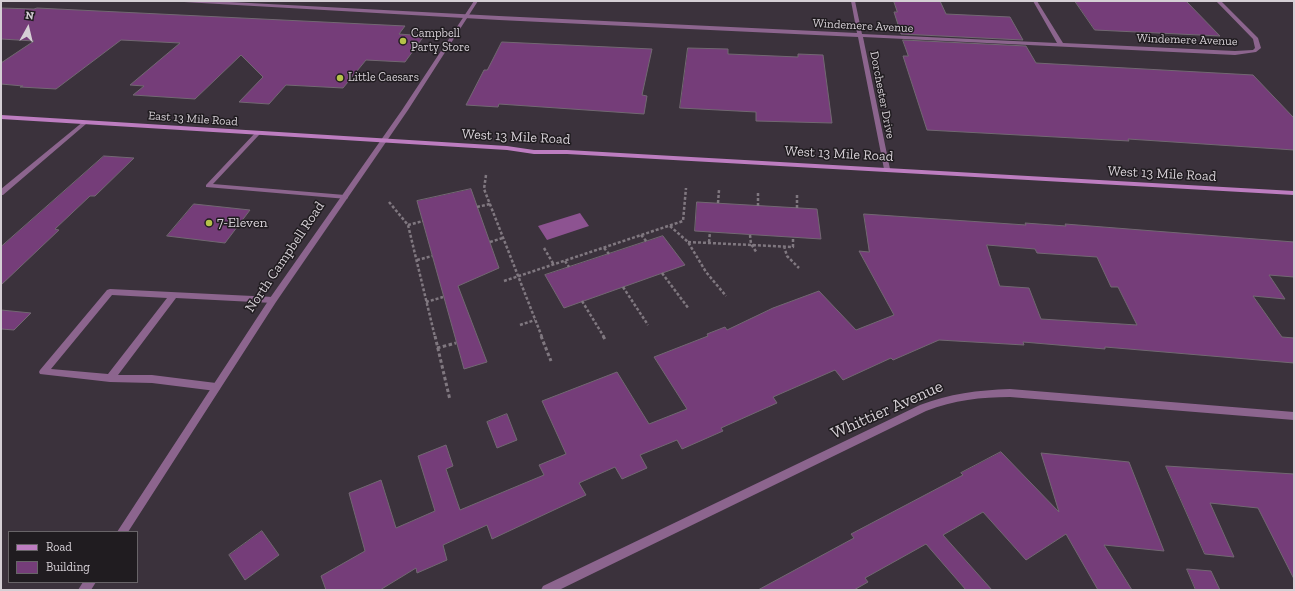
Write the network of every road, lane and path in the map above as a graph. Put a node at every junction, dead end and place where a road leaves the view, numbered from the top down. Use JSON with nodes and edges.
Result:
{"nodes":[{"id":1,"x":184,"y":1,"type":"edge"},
{"id":2,"x":476,"y":1,"type":"edge"},
{"id":3,"x":853,"y":1,"type":"edge"},
{"id":4,"x":1035,"y":1,"type":"edge"},
{"id":5,"x":1218,"y":1,"type":"edge"},
{"id":6,"x":466,"y":16,"type":"junction"},
{"id":7,"x":860,"y":35,"type":"junction"},
{"id":8,"x":1061,"y":45,"type":"junction"},
{"id":9,"x":1,"y":117,"type":"edge"},
{"id":10,"x":84,"y":123,"type":"junction"},
{"id":11,"x":257,"y":134,"type":"junction"},
{"id":12,"x":383,"y":142,"type":"junction"},
{"id":13,"x":887,"y":169,"type":"junction"},
{"id":14,"x":486,"y":175,"type":"dead end"},
{"id":15,"x":686,"y":188,"type":"dead end"},
{"id":16,"x":719,"y":190,"type":"dead end"},
{"id":17,"x":758,"y":192,"type":"dead end"},
{"id":18,"x":1,"y":193,"type":"edge"},
{"id":19,"x":1294,"y":194,"type":"edge"},
{"id":20,"x":796,"y":195,"type":"dead end"},
{"id":21,"x":344,"y":198,"type":"junction"},
{"id":22,"x":389,"y":202,"type":"dead end"},
{"id":23,"x":718,"y":203,"type":"dead end"},
{"id":24,"x":490,"y":204,"type":"junction"},
{"id":25,"x":758,"y":206,"type":"dead end"},
{"id":26,"x":477,"y":207,"type":"dead end"},
{"id":27,"x":797,"y":208,"type":"dead end"},
{"id":28,"x":423,"y":221,"type":"dead end"},
{"id":29,"x":408,"y":225,"type":"junction"},
{"id":30,"x":670,"y":226,"type":"junction"},
{"id":31,"x":710,"y":232,"type":"dead end"},
{"id":32,"x":641,"y":235,"type":"junction"},
{"id":33,"x":750,"y":235,"type":"dead end"},
{"id":34,"x":793,"y":237,"type":"dead end"},
{"id":35,"x":503,"y":238,"type":"junction"},
{"id":36,"x":490,"y":242,"type":"dead end"},
{"id":37,"x":647,"y":242,"type":"dead end"},
{"id":38,"x":688,"y":242,"type":"junction"},
{"id":39,"x":710,"y":242,"type":"junction"},
{"id":40,"x":751,"y":244,"type":"junction"},
{"id":41,"x":784,"y":246,"type":"junction"},
{"id":42,"x":544,"y":248,"type":"dead end"},
{"id":43,"x":604,"y":248,"type":"junction"},
{"id":44,"x":757,"y":253,"type":"dead end"},
{"id":45,"x":609,"y":254,"type":"dead end"},
{"id":46,"x":432,"y":256,"type":"dead end"},
{"id":47,"x":417,"y":260,"type":"junction"},
{"id":48,"x":565,"y":261,"type":"junction"},
{"id":49,"x":554,"y":265,"type":"junction"},
{"id":50,"x":569,"y":267,"type":"dead end"},
{"id":51,"x":799,"y":268,"type":"dead end"},
{"id":52,"x":662,"y":274,"type":"dead end"},
{"id":53,"x":518,"y":277,"type":"junction"},
{"id":54,"x":504,"y":281,"type":"dead end"},
{"id":55,"x":623,"y":287,"type":"dead end"},
{"id":56,"x":174,"y":295,"type":"junction"},
{"id":57,"x":726,"y":296,"type":"dead end"},
{"id":58,"x":443,"y":297,"type":"dead end"},
{"id":59,"x":274,"y":300,"type":"junction"},
{"id":60,"x":582,"y":301,"type":"dead end"},
{"id":61,"x":426,"y":302,"type":"junction"},
{"id":62,"x":689,"y":309,"type":"dead end"},
{"id":63,"x":535,"y":320,"type":"junction"},
{"id":64,"x":520,"y":324,"type":"dead end"},
{"id":65,"x":648,"y":325,"type":"dead end"},
{"id":66,"x":606,"y":341,"type":"dead end"},
{"id":67,"x":456,"y":343,"type":"dead end"},
{"id":68,"x":437,"y":348,"type":"junction"},
{"id":69,"x":551,"y":361,"type":"dead end"},
{"id":70,"x":110,"y":378,"type":"junction"},
{"id":71,"x":216,"y":387,"type":"junction"},
{"id":72,"x":450,"y":400,"type":"dead end"},
{"id":73,"x":1294,"y":416,"type":"edge"},
{"id":74,"x":123,"y":531,"type":"edge"},
{"id":75,"x":547,"y":590,"type":"edge"}],
"edges":[{"from":1,"to":6,"type":"street","name":"Windemere Avenue"},
{"from":2,"to":6,"type":"street","name":"North Campbell Road"},
{"from":3,"to":7,"type":"street","name":"Dorchester Drive"},
{"from":4,"to":8,"type":"street"},
{"from":5,"to":8,"type":"street","name":"Windemere Avenue"},
{"from":6,"to":7,"type":"street","name":"Windemere Avenue"},
{"from":6,"to":12,"type":"street","name":"North Campbell Road"},
{"from":7,"to":8,"type":"street","name":"Windemere Avenue"},
{"from":7,"to":13,"type":"street","name":"Dorchester Drive"},
{"from":9,"to":10,"type":"main road","name":"East 13 Mile Road"},
{"from":10,"to":11,"type":"main road","name":"East 13 Mile Road"},
{"from":10,"to":18,"type":"street"},
{"from":11,"to":12,"type":"main road","name":"East 13 Mile Road"},
{"from":11,"to":21,"type":"street"},
{"from":12,"to":13,"type":"main road","name":"West 13 Mile Road"},
{"from":12,"to":21,"type":"street","name":"North Campbell Road"},
{"from":13,"to":19,"type":"main road","name":"West 13 Mile Road"},
{"from":14,"to":24,"type":"path"},
{"from":15,"to":30,"type":"path"},
{"from":16,"to":23,"type":"path"},
{"from":17,"to":25,"type":"path"},
{"from":20,"to":27,"type":"path"},
{"from":21,"to":59,"type":"street","name":"North Campbell Road"},
{"from":22,"to":29,"type":"path"},
{"from":24,"to":26,"type":"path"},
{"from":24,"to":35,"type":"path"},
{"from":28,"to":29,"type":"path"},
{"from":29,"to":47,"type":"path"},
{"from":30,"to":32,"type":"path"},
{"from":30,"to":38,"type":"path"},
{"from":31,"to":39,"type":"path"},
{"from":32,"to":37,"type":"path"},
{"from":32,"to":43,"type":"path"},
{"from":33,"to":40,"type":"path"},
{"from":34,"to":41,"type":"path"},
{"from":35,"to":36,"type":"path"},
{"from":35,"to":53,"type":"path"},
{"from":38,"to":39,"type":"path"},
{"from":38,"to":57,"type":"path"},
{"from":39,"to":40,"type":"path"},
{"from":40,"to":41,"type":"path"},
{"from":40,"to":44,"type":"path"},
{"from":41,"to":51,"type":"path"},
{"from":42,"to":49,"type":"path"},
{"from":43,"to":45,"type":"path"},
{"from":43,"to":48,"type":"path"},
{"from":46,"to":47,"type":"path"},
{"from":47,"to":61,"type":"path"},
{"from":48,"to":49,"type":"path"},
{"from":48,"to":50,"type":"path"},
{"from":49,"to":53,"type":"path"},
{"from":52,"to":62,"type":"path"},
{"from":53,"to":54,"type":"path"},
{"from":53,"to":63,"type":"path"},
{"from":55,"to":65,"type":"path"},
{"from":56,"to":59,"type":"street"},
{"from":56,"to":70,"type":"street"},
{"from":56,"to":70,"type":"street"},
{"from":58,"to":61,"type":"path"},
{"from":59,"to":71,"type":"street","name":"North Campbell Road"},
{"from":60,"to":66,"type":"path"},
{"from":61,"to":68,"type":"path"},
{"from":63,"to":64,"type":"path"},
{"from":63,"to":69,"type":"path"},
{"from":67,"to":68,"type":"path"},
{"from":68,"to":72,"type":"path"},
{"from":70,"to":71,"type":"street"},
{"from":71,"to":74,"type":"street","name":"North Campbell Road"},
{"from":73,"to":75,"type":"street","name":"Whittier Avenue"}]}
